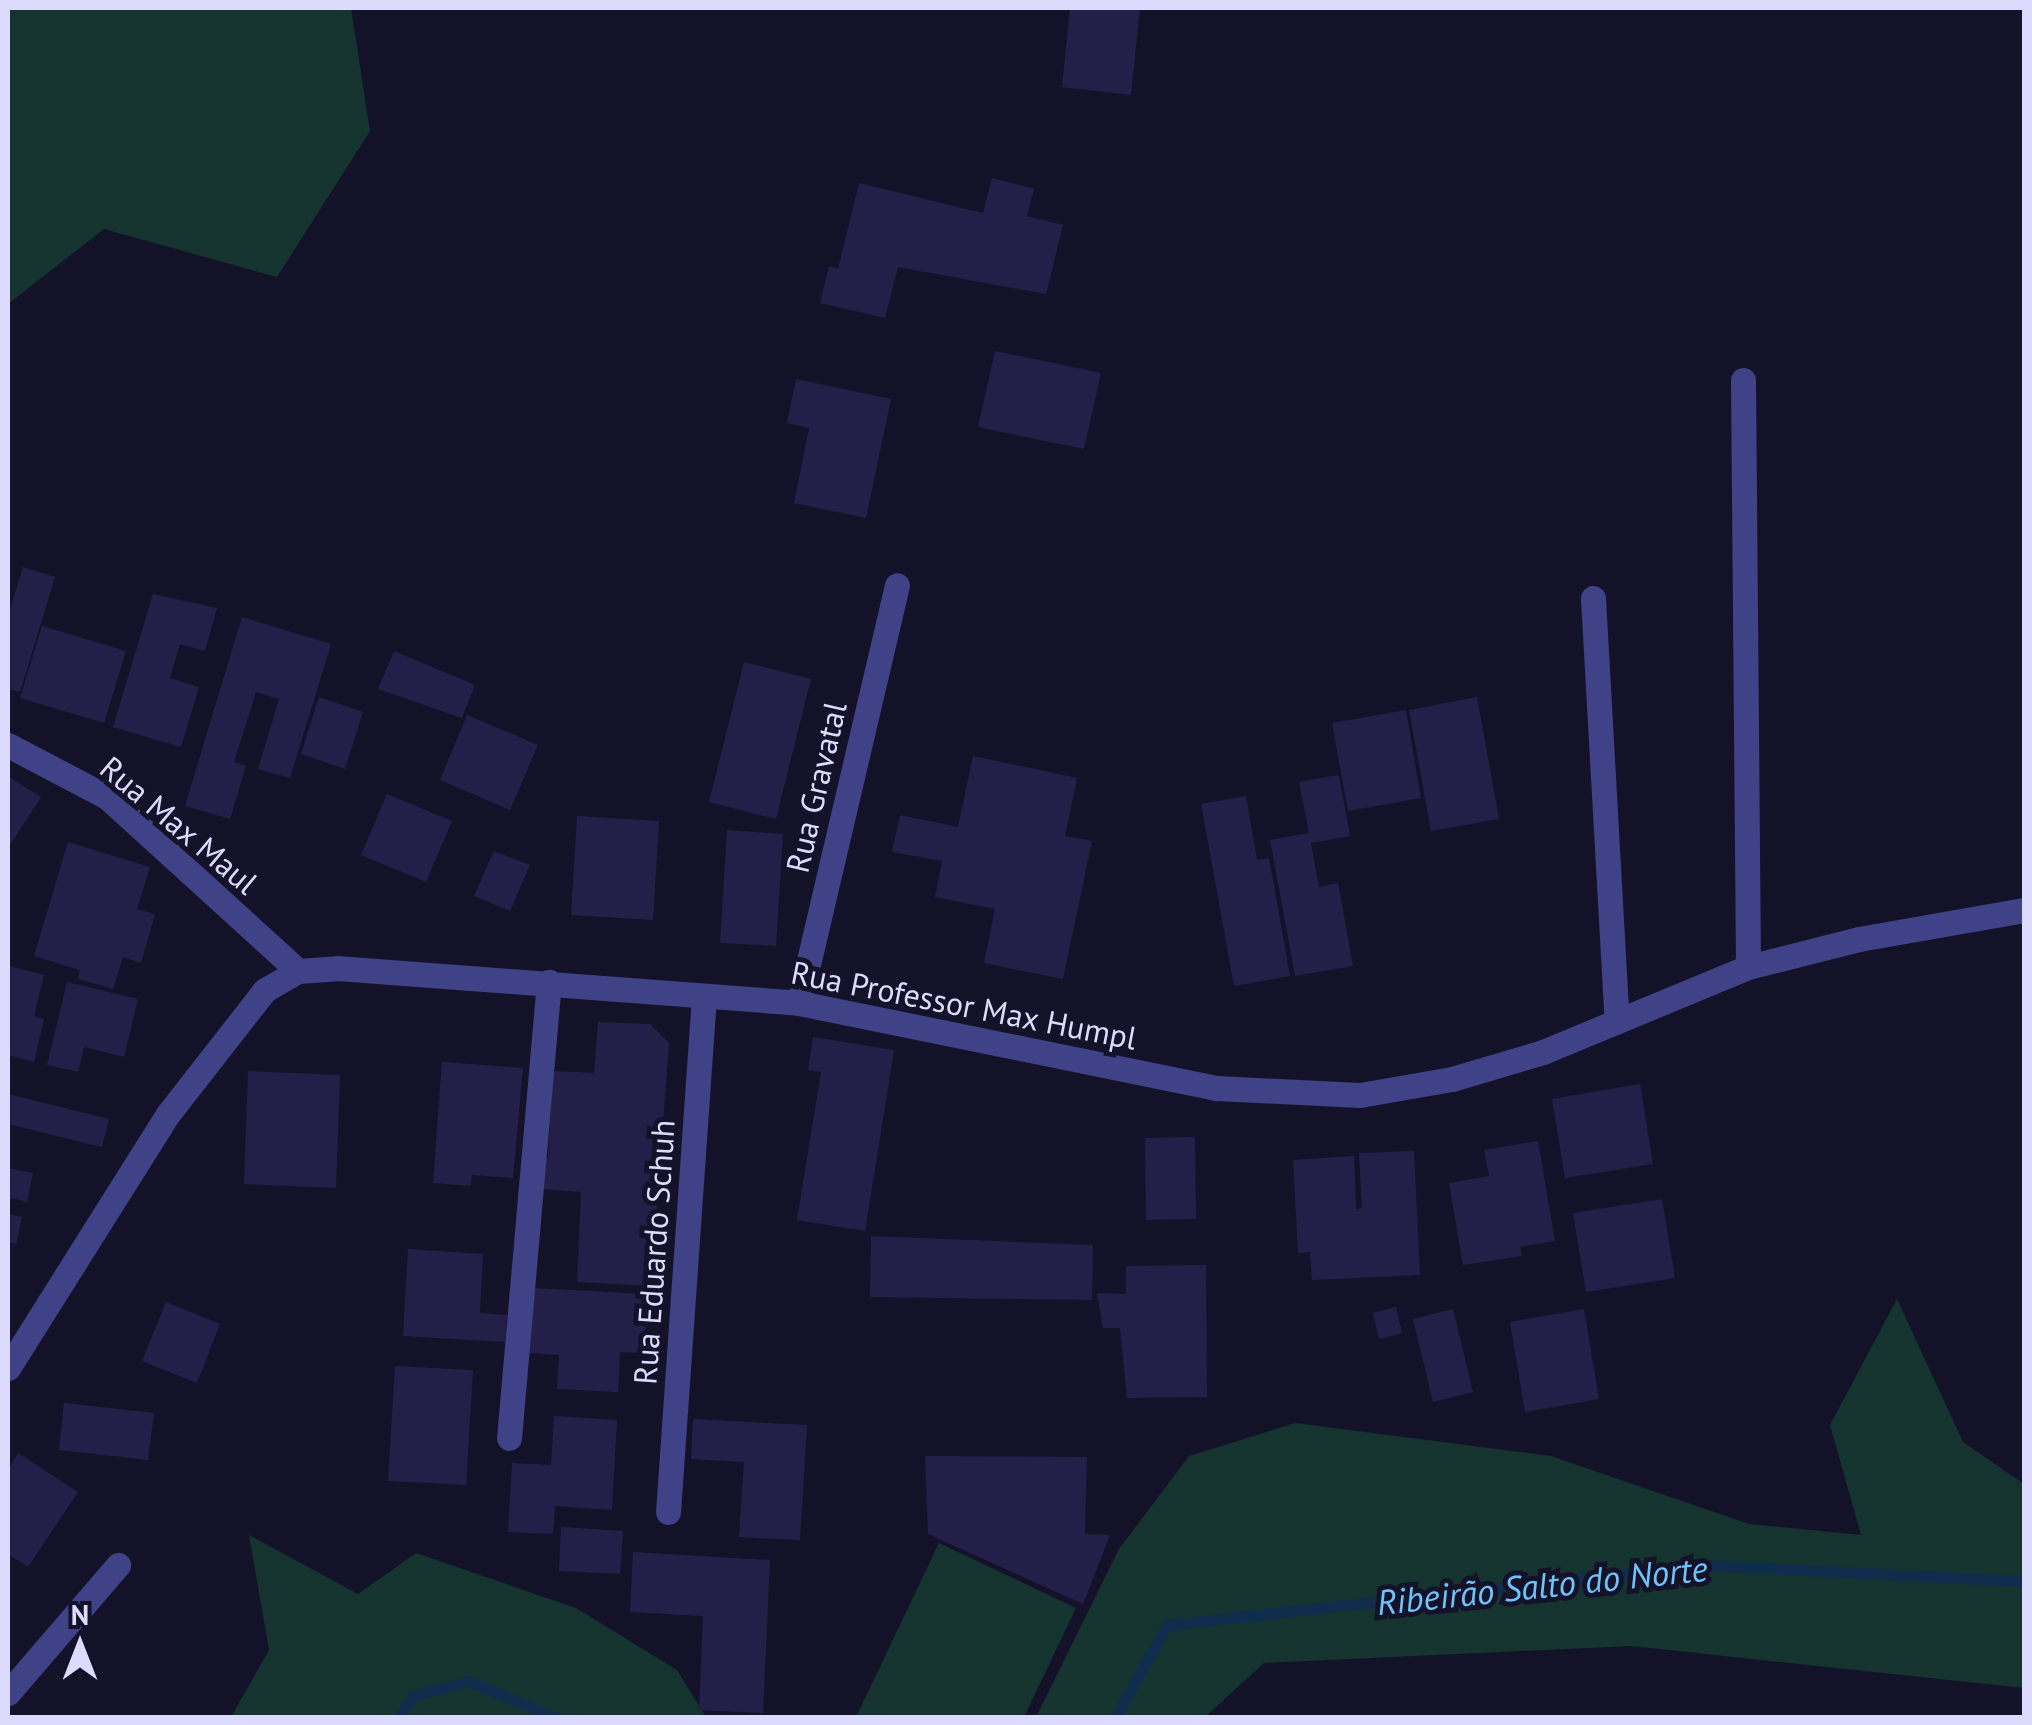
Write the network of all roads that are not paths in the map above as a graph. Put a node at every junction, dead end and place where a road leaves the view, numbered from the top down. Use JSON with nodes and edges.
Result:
{"nodes":[{"id":1,"x":1743,"y":380,"type":"dead end"},
{"id":2,"x":897,"y":585,"type":"dead end"},
{"id":3,"x":1593,"y":598,"type":"dead end"},
{"id":4,"x":8,"y":745,"type":"edge"},
{"id":5,"x":2024,"y":910,"type":"edge"},
{"id":6,"x":1748,"y":967,"type":"junction"},
{"id":7,"x":298,"y":971,"type":"junction"},
{"id":8,"x":549,"y":982,"type":"junction"},
{"id":9,"x":704,"y":996,"type":"junction"},
{"id":10,"x":799,"y":1003,"type":"junction"},
{"id":11,"x":1617,"y":1021,"type":"junction"},
{"id":12,"x":8,"y":1368,"type":"edge"},
{"id":13,"x":509,"y":1438,"type":"dead end"},
{"id":14,"x":668,"y":1512,"type":"dead end"},
{"id":15,"x":118,"y":1566,"type":"dead end"},
{"id":16,"x":8,"y":1693,"type":"edge"}],
"edges":[{"from":1,"to":6,"type":"street"},
{"from":2,"to":10,"type":"street","name":"Rua Gravatal"},
{"from":3,"to":11,"type":"street"},
{"from":4,"to":7,"type":"street","name":"Rua Max Maul"},
{"from":5,"to":6,"type":"street","name":"Rua Professor Max Humpl"},
{"from":6,"to":11,"type":"street","name":"Rua Professor Max Humpl"},
{"from":7,"to":8,"type":"street","name":"Rua Professor Max Humpl"},
{"from":7,"to":12,"type":"street"},
{"from":8,"to":9,"type":"street","name":"Rua Professor Max Humpl"},
{"from":8,"to":13,"type":"street"},
{"from":9,"to":10,"type":"street","name":"Rua Professor Max Humpl"},
{"from":9,"to":14,"type":"street","name":"Rua Eduardo Schuh"},
{"from":10,"to":11,"type":"street","name":"Rua Professor Max Humpl"},
{"from":15,"to":16,"type":"street"}]}
